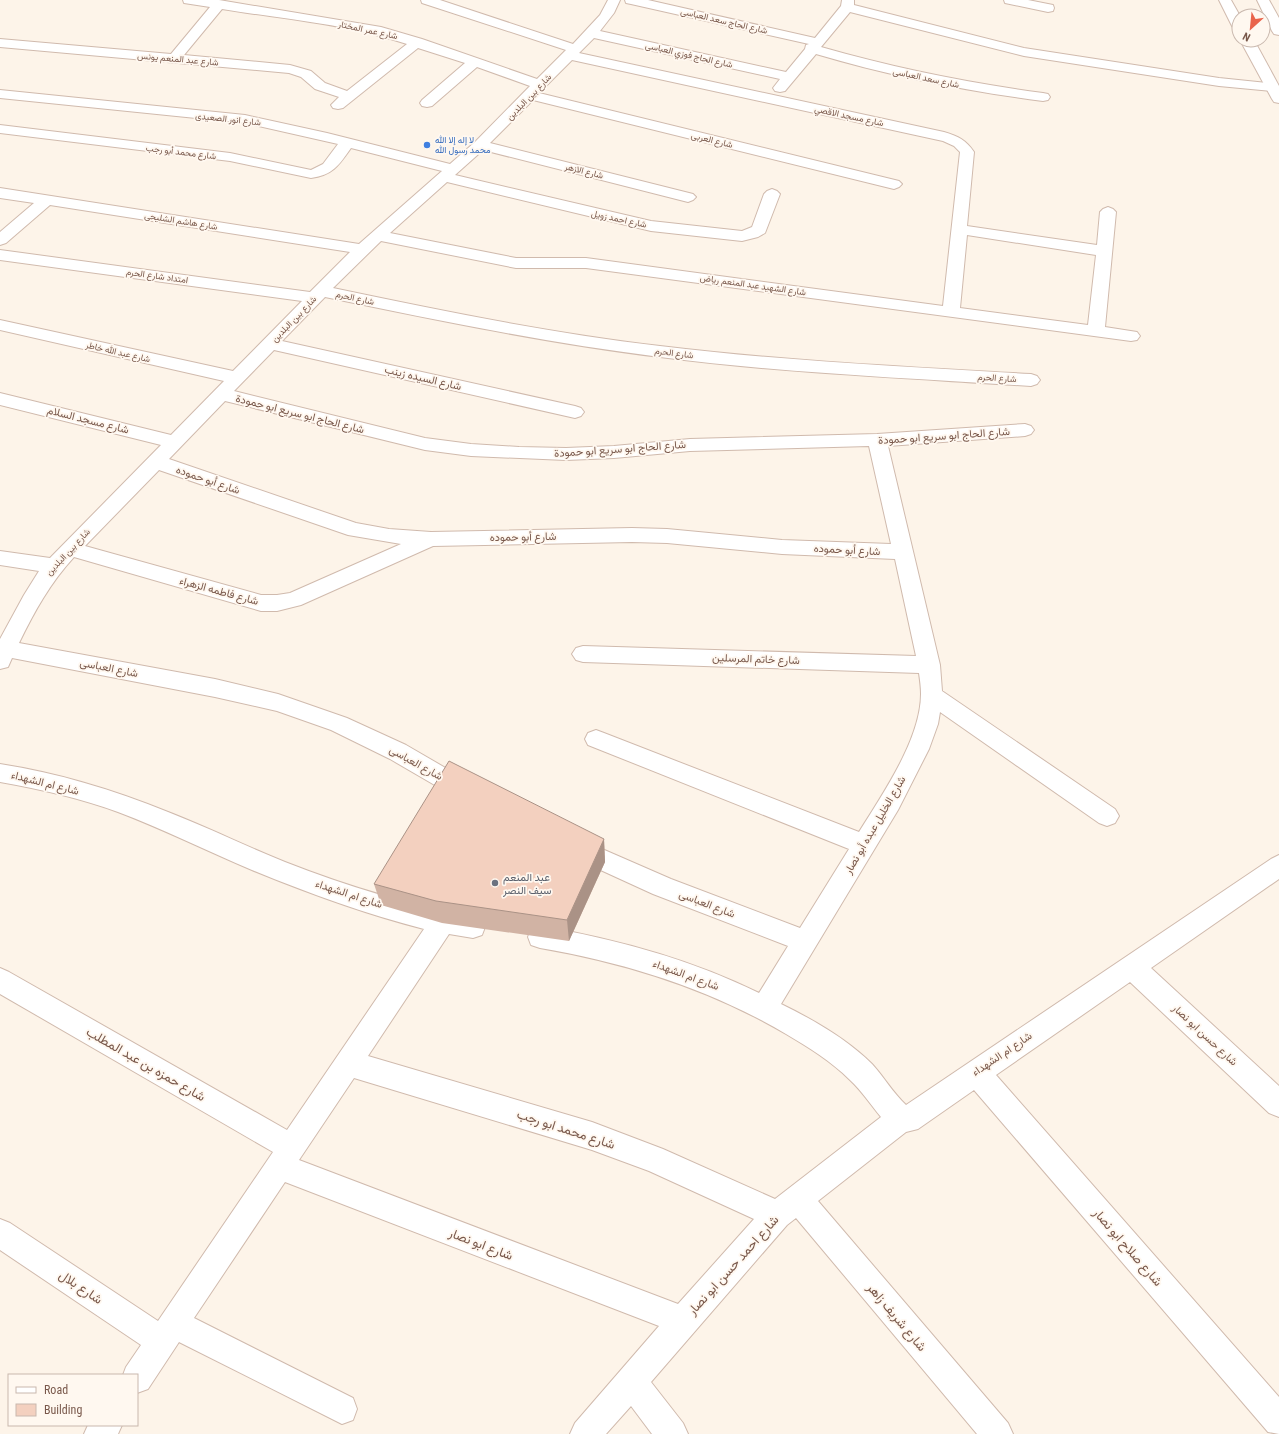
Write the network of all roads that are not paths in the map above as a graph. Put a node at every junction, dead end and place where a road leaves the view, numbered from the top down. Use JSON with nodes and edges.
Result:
{"nodes":[{"id":1,"x":189,"y":0,"type":"edge"},
{"id":2,"x":427,"y":0,"type":"edge"},
{"id":3,"x":631,"y":0,"type":"edge"},
{"id":4,"x":1010,"y":0,"type":"edge"},
{"id":5,"x":1225,"y":0,"type":"edge"},
{"id":6,"x":1263,"y":0,"type":"edge"},
{"id":7,"x":609,"y":1,"type":"edge"},
{"id":8,"x":848,"y":3,"type":"edge"},
{"id":9,"x":219,"y":4,"type":"junction"},
{"id":10,"x":1048,"y":8,"type":"dead end"},
{"id":11,"x":1231,"y":11,"type":"edge"},
{"id":12,"x":1279,"y":31,"type":"edge"},
{"id":13,"x":590,"y":33,"type":"junction"},
{"id":14,"x":417,"y":42,"type":"junction"},
{"id":15,"x":0,"y":43,"type":"edge"},
{"id":16,"x":814,"y":45,"type":"junction"},
{"id":17,"x":1251,"y":48,"type":"edge"},
{"id":18,"x":573,"y":52,"type":"junction"},
{"id":19,"x":175,"y":58,"type":"junction"},
{"id":20,"x":475,"y":62,"type":"junction"},
{"id":21,"x":788,"y":77,"type":"junction"},
{"id":22,"x":1272,"y":87,"type":"junction"},
{"id":23,"x":535,"y":90,"type":"junction"},
{"id":24,"x":0,"y":94,"type":"edge"},
{"id":25,"x":348,"y":96,"type":"junction"},
{"id":26,"x":1043,"y":97,"type":"dead end"},
{"id":27,"x":771,"y":99,"type":"junction"},
{"id":28,"x":1279,"y":99,"type":"edge"},
{"id":29,"x":427,"y":103,"type":"dead end"},
{"id":30,"x":335,"y":107,"type":"dead end"},
{"id":31,"x":0,"y":129,"type":"edge"},
{"id":32,"x":347,"y":142,"type":"junction"},
{"id":33,"x":480,"y":145,"type":"junction"},
{"id":34,"x":448,"y":173,"type":"junction"},
{"id":35,"x":894,"y":184,"type":"dead end"},
{"id":36,"x":0,"y":193,"type":"edge"},
{"id":37,"x":772,"y":194,"type":"dead end"},
{"id":38,"x":688,"y":197,"type":"dead end"},
{"id":39,"x":47,"y":200,"type":"junction"},
{"id":40,"x":1108,"y":212,"type":"dead end"},
{"id":41,"x":959,"y":229,"type":"junction"},
{"id":42,"x":377,"y":235,"type":"junction"},
{"id":43,"x":0,"y":240,"type":"edge"},
{"id":44,"x":362,"y":249,"type":"junction"},
{"id":45,"x":1104,"y":250,"type":"junction"},
{"id":46,"x":0,"y":255,"type":"edge"},
{"id":47,"x":318,"y":294,"type":"junction"},
{"id":48,"x":951,"y":311,"type":"junction"},
{"id":49,"x":0,"y":325,"type":"edge"},
{"id":50,"x":1096,"y":331,"type":"junction"},
{"id":51,"x":1131,"y":336,"type":"dead end"},
{"id":52,"x":270,"y":344,"type":"junction"},
{"id":53,"x":237,"y":378,"type":"junction"},
{"id":54,"x":1031,"y":380,"type":"dead end"},
{"id":55,"x":222,"y":394,"type":"junction"},
{"id":56,"x":0,"y":399,"type":"edge"},
{"id":57,"x":575,"y":412,"type":"dead end"},
{"id":58,"x":1025,"y":430,"type":"dead end"},
{"id":59,"x":877,"y":440,"type":"junction"},
{"id":60,"x":175,"y":442,"type":"junction"},
{"id":61,"x":156,"y":462,"type":"junction"},
{"id":62,"x":431,"y":539,"type":"junction"},
{"id":63,"x":70,"y":549,"type":"junction"},
{"id":64,"x":902,"y":552,"type":"junction"},
{"id":65,"x":0,"y":558,"type":"edge"},
{"id":66,"x":54,"y":566,"type":"junction"},
{"id":67,"x":583,"y":654,"type":"dead end"},
{"id":68,"x":3,"y":655,"type":"edge"},
{"id":69,"x":929,"y":665,"type":"junction"},
{"id":70,"x":932,"y":696,"type":"junction"},
{"id":71,"x":596,"y":739,"type":"dead end"},
{"id":72,"x":0,"y":773,"type":"edge"},
{"id":73,"x":482,"y":800,"type":"edge"},
{"id":74,"x":1107,"y":816,"type":"dead end"},
{"id":75,"x":558,"y":839,"type":"edge"},
{"id":76,"x":865,"y":845,"type":"junction"},
{"id":77,"x":1279,"y":866,"type":"edge"},
{"id":78,"x":442,"y":923,"type":"junction"},
{"id":79,"x":805,"y":941,"type":"junction"},
{"id":80,"x":1132,"y":966,"type":"junction"},
{"id":81,"x":0,"y":980,"type":"edge"},
{"id":82,"x":765,"y":1007,"type":"junction"},
{"id":83,"x":348,"y":1063,"type":"junction"},
{"id":84,"x":976,"y":1072,"type":"junction"},
{"id":85,"x":1279,"y":1104,"type":"edge"},
{"id":86,"x":902,"y":1118,"type":"junction"},
{"id":87,"x":285,"y":1156,"type":"junction"},
{"id":88,"x":788,"y":1207,"type":"junction"},
{"id":89,"x":0,"y":1233,"type":"edge"},
{"id":90,"x":683,"y":1321,"type":"junction"},
{"id":91,"x":168,"y":1332,"type":"junction"},
{"id":92,"x":138,"y":1377,"type":"edge"},
{"id":93,"x":631,"y":1381,"type":"junction"},
{"id":94,"x":342,"y":1408,"type":"dead end"},
{"id":95,"x":1279,"y":1421,"type":"edge"},
{"id":96,"x":586,"y":1434,"type":"edge"},
{"id":97,"x":672,"y":1434,"type":"edge"},
{"id":98,"x":997,"y":1434,"type":"edge"}],
"edges":[{"from":1,"to":9,"type":"street","name":"شارع عمر المختار"},
{"from":2,"to":18,"type":"street","name":"شارع مسجد الاقصي"},
{"from":3,"to":16,"type":"street","name":"شارع الحاج سعد العباسى"},
{"from":4,"to":10,"type":"street"},
{"from":5,"to":11,"type":"street"},
{"from":6,"to":12,"type":"street"},
{"from":7,"to":13,"type":"street","name":"شارع بين البلدين"},
{"from":8,"to":16,"type":"street"},
{"from":8,"to":22,"type":"street"},
{"from":9,"to":14,"type":"street","name":"شارع عمر المختار"},
{"from":9,"to":19,"type":"street"},
{"from":13,"to":18,"type":"street","name":"شارع بين البلدين"},
{"from":13,"to":21,"type":"street","name":"شارع الحاج فوزي العباسى"},
{"from":14,"to":20,"type":"street","name":"شارع عمر المختار"},
{"from":14,"to":25,"type":"street"},
{"from":15,"to":19,"type":"street","name":"شارع عبد المنعم يونس"},
{"from":16,"to":21,"type":"street"},
{"from":16,"to":26,"type":"street","name":"شارع سعد العباسى"},
{"from":17,"to":22,"type":"street"},
{"from":18,"to":23,"type":"street","name":"شارع بين البلدين"},
{"from":18,"to":27,"type":"street","name":"شارع مسجد الاقصي"},
{"from":19,"to":25,"type":"street","name":"شارع عبد المنعم يونس"},
{"from":20,"to":23,"type":"street","name":"شارع عمر المختار"},
{"from":20,"to":29,"type":"street"},
{"from":21,"to":27,"type":"street"},
{"from":22,"to":28,"type":"street"},
{"from":23,"to":33,"type":"street","name":"شارع بين البلدين"},
{"from":23,"to":35,"type":"street","name":"شارع العربى"},
{"from":24,"to":32,"type":"street","name":"شارع انور الصعيدى"},
{"from":25,"to":30,"type":"street"},
{"from":27,"to":41,"type":"street","name":"شارع مسجد الاقصي"},
{"from":31,"to":32,"type":"street","name":"شارع محمد أبو رجب"},
{"from":32,"to":34,"type":"street","name":"شارع انور الصعيدى"},
{"from":33,"to":34,"type":"street","name":"شارع بين البلدين"},
{"from":33,"to":38,"type":"street","name":"شارع الازهر"},
{"from":34,"to":37,"type":"street","name":"شارع احمد زويل"},
{"from":34,"to":42,"type":"street","name":"شارع بين البلدين"},
{"from":36,"to":39,"type":"street","name":"شارع هاشم الشليحى"},
{"from":39,"to":43,"type":"street"},
{"from":39,"to":44,"type":"street","name":"شارع هاشم الشليحى"},
{"from":40,"to":45,"type":"street"},
{"from":41,"to":45,"type":"street"},
{"from":41,"to":48,"type":"street","name":"شارع مسجد الاقصي"},
{"from":42,"to":44,"type":"street","name":"شارع بين البلدين"},
{"from":42,"to":48,"type":"street","name":"شارع الشهيد عبد المنعم رياض"},
{"from":44,"to":47,"type":"street","name":"شارع بين البلدين"},
{"from":45,"to":50,"type":"street"},
{"from":46,"to":47,"type":"street","name":"امتداد شارع الحرم"},
{"from":47,"to":52,"type":"street","name":"شارع بين البلدين"},
{"from":47,"to":54,"type":"street","name":"شارع الحرم"},
{"from":48,"to":50,"type":"street","name":"شارع الشهيد عبد المنعم رياض"},
{"from":49,"to":53,"type":"street","name":"شارع عبد الله خاطر"},
{"from":50,"to":51,"type":"street","name":"شارع الشهيد عبد المنعم رياض"},
{"from":52,"to":53,"type":"street","name":"شارع بين البلدين"},
{"from":52,"to":57,"type":"street","name":"شارع السيده زينب"},
{"from":53,"to":55,"type":"street","name":"شارع بين البلدين"},
{"from":55,"to":59,"type":"street","name":"شارع الحاج ابو سريع ابو حمودة"},
{"from":55,"to":60,"type":"street","name":"شارع بين البلدين"},
{"from":56,"to":60,"type":"street","name":"شارع مسجد السلام"},
{"from":58,"to":59,"type":"street","name":"شارع الحاج ابو سريع ابو حمودة"},
{"from":59,"to":64,"type":"street","name":"شارع الخليل عبده أبو نصار"},
{"from":60,"to":61,"type":"street","name":"شارع بين البلدين"},
{"from":61,"to":62,"type":"street","name":"شارع أبو حموده"},
{"from":61,"to":63,"type":"street","name":"شارع بين البلدين"},
{"from":62,"to":63,"type":"street","name":"شارع فاطمه الزهراء"},
{"from":62,"to":64,"type":"street","name":"شارع أبو حموده"},
{"from":63,"to":66,"type":"street","name":"شارع بين البلدين"},
{"from":64,"to":69,"type":"street","name":"شارع الخليل عبده أبو نصار"},
{"from":65,"to":66,"type":"street"},
{"from":66,"to":68,"type":"street","name":"شارع بين البلدين"},
{"from":67,"to":69,"type":"street","name":"شارع خاتم المرسلين"},
{"from":68,"to":73,"type":"street","name":"شارع العباسى"},
{"from":69,"to":70,"type":"street","name":"شارع الخليل عبده أبو نصار"},
{"from":70,"to":74,"type":"street"},
{"from":70,"to":76,"type":"street","name":"شارع الخليل عبده أبو نصار"},
{"from":71,"to":76,"type":"street"},
{"from":72,"to":78,"type":"street","name":"شارع ام الشهداء"},
{"from":75,"to":79,"type":"street","name":"شارع العباسى"},
{"from":76,"to":79,"type":"street","name":"شارع الخليل عبده أبو نصار"},
{"from":77,"to":80,"type":"street","name":"شارع ام الشهداء"},
{"from":78,"to":82,"type":"street","name":"شارع ام الشهداء"},
{"from":78,"to":83,"type":"street"},
{"from":79,"to":82,"type":"street","name":"شارع الخليل عبده أبو نصار"},
{"from":80,"to":84,"type":"street","name":"شارع ام الشهداء"},
{"from":80,"to":85,"type":"street","name":"شارع حسن ابو نصار"},
{"from":81,"to":87,"type":"street","name":"شارع حمزه بن عبد المطلب"},
{"from":82,"to":86,"type":"street","name":"شارع ام الشهداء"},
{"from":83,"to":87,"type":"street"},
{"from":83,"to":88,"type":"street","name":"شارع محمد ابو رجب"},
{"from":84,"to":86,"type":"street","name":"شارع ام الشهداء"},
{"from":84,"to":95,"type":"street","name":"شارع صلاح ابو نصار"},
{"from":86,"to":88,"type":"street","name":"شارع احمد حسن ابو نصار"},
{"from":87,"to":90,"type":"street","name":"شارع ابو نصار"},
{"from":87,"to":91,"type":"street"},
{"from":88,"to":90,"type":"street","name":"شارع احمد حسن ابو نصار"},
{"from":88,"to":98,"type":"street","name":"شارع شريف زاهر"},
{"from":89,"to":91,"type":"street","name":"شارع بلال"},
{"from":90,"to":93,"type":"street","name":"شارع احمد حسن ابو نصار"},
{"from":91,"to":92,"type":"street"},
{"from":91,"to":94,"type":"street","name":"شارع بلال"},
{"from":93,"to":96,"type":"street","name":"شارع احمد حسن ابو نصار"},
{"from":93,"to":97,"type":"street"}]}
